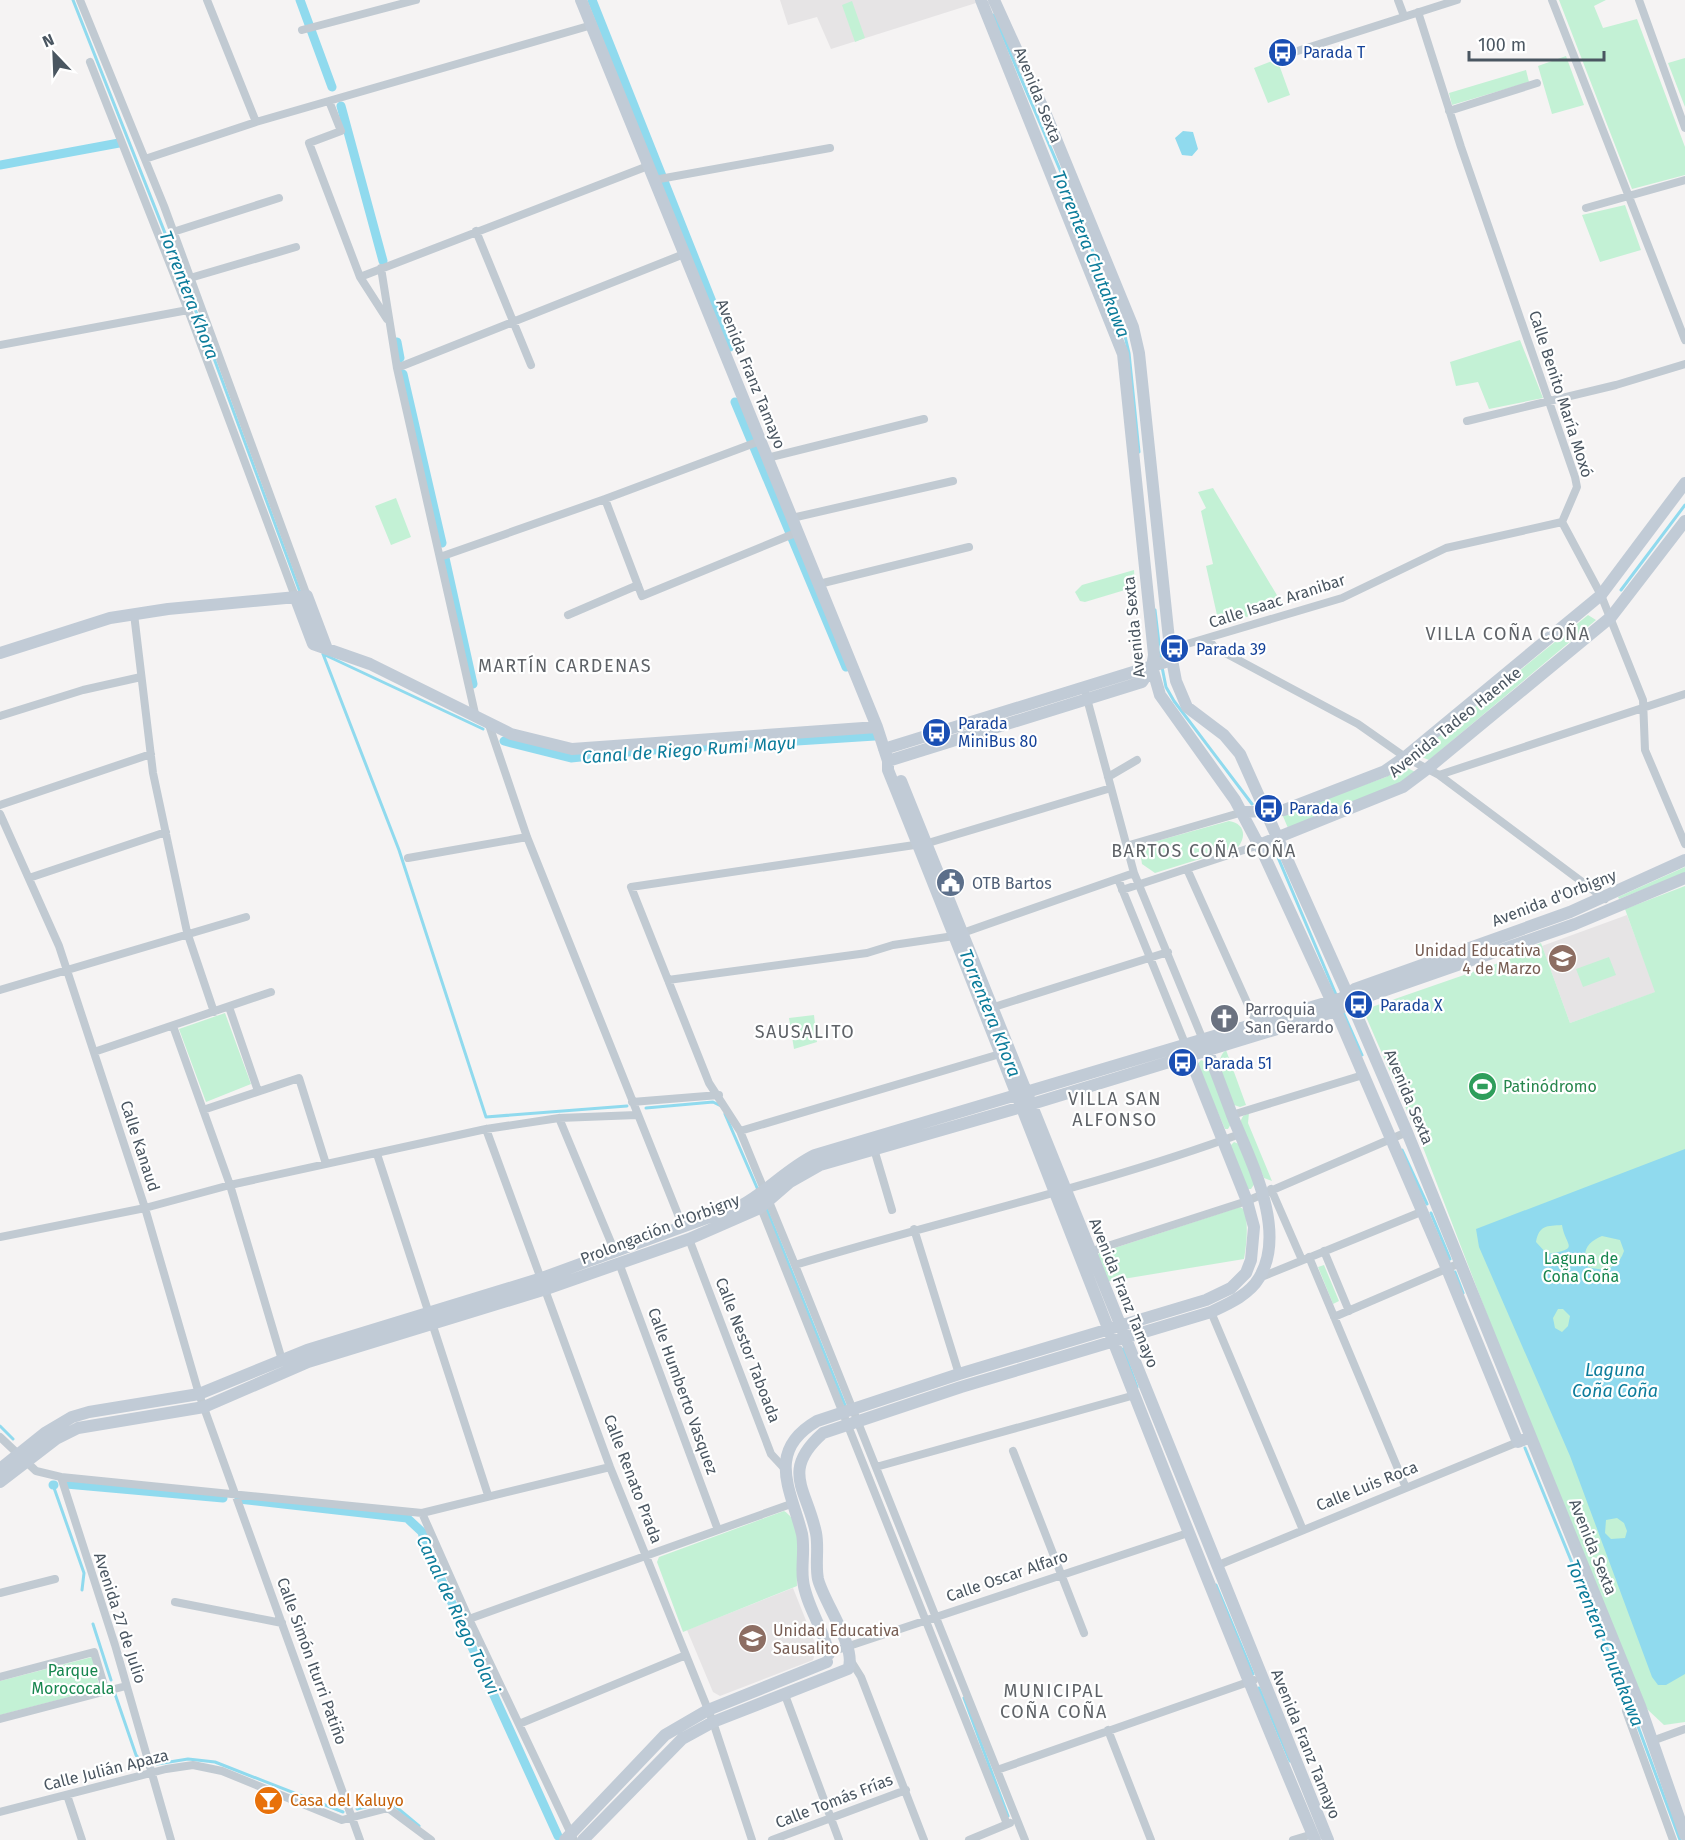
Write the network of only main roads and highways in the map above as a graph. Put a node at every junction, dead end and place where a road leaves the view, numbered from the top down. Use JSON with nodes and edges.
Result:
{"nodes":[{"id":1,"x":581,"y":0,"type":"edge"},
{"id":2,"x":989,"y":2,"type":"edge"},
{"id":3,"x":1685,"y":483,"type":"edge"},
{"id":4,"x":1145,"y":514,"type":"junction"},
{"id":5,"x":1685,"y":520,"type":"edge"},
{"id":6,"x":0,"y":653,"type":"edge"},
{"id":7,"x":1163,"y":661,"type":"junction"},
{"id":8,"x":878,"y":727,"type":"junction"},
{"id":9,"x":886,"y":755,"type":"junction"},
{"id":10,"x":1253,"y":811,"type":"junction"},
{"id":11,"x":1269,"y":841,"type":"junction"},
{"id":12,"x":1685,"y":860,"type":"edge"},
{"id":13,"x":1685,"y":878,"type":"edge"},
{"id":14,"x":958,"y":934,"type":"junction"},
{"id":15,"x":1340,"y":1003,"type":"junction"},
{"id":16,"x":1205,"y":1045,"type":"junction"},
{"id":17,"x":1187,"y":1050,"type":"junction"},
{"id":18,"x":1025,"y":1100,"type":"junction"},
{"id":19,"x":1397,"y":1136,"type":"junction"},
{"id":20,"x":762,"y":1199,"type":"junction"},
{"id":21,"x":1453,"y":1267,"type":"junction"},
{"id":22,"x":432,"y":1319,"type":"junction"},
{"id":23,"x":1115,"y":1328,"type":"junction"},
{"id":24,"x":1120,"y":1341,"type":"junction"},
{"id":25,"x":850,"y":1417,"type":"junction"},
{"id":26,"x":1530,"y":1437,"type":"junction"},
{"id":27,"x":1518,"y":1442,"type":"joint"},
{"id":28,"x":23,"y":1458,"type":"junction"},
{"id":29,"x":0,"y":1469,"type":"edge"},
{"id":30,"x":0,"y":1482,"type":"edge"},
{"id":31,"x":841,"y":1659,"type":"junction"},
{"id":32,"x":1255,"y":1679,"type":"junction"},
{"id":33,"x":1685,"y":1834,"type":"edge"},
{"id":34,"x":1314,"y":1837,"type":"edge"},
{"id":35,"x":570,"y":1838,"type":"edge"},
{"id":36,"x":583,"y":1840,"type":"edge"},
{"id":37,"x":1328,"y":1840,"type":"edge"}],
"edges":[{"from":1,"to":8,"type":"main road","name":"Avenida Franz Tamayo"},
{"from":2,"to":4,"type":"main road","name":"Avenida Sexta"},
{"from":2,"to":4,"type":"main road","name":"Avenida Sexta"},
{"from":3,"to":10,"type":"main road","name":"Avenida Tadeo Haenke"},
{"from":4,"to":7,"type":"main road","name":"Avenida Sexta"},
{"from":4,"to":7,"type":"main road","name":"Avenida Sexta"},
{"from":5,"to":11,"type":"main road","name":"Avenida Tadeo Haenke"},
{"from":6,"to":8,"type":"main road"},
{"from":7,"to":9,"type":"main road"},
{"from":7,"to":9,"type":"main road"},
{"from":7,"to":10,"type":"main road","name":"Avenida Sexta"},
{"from":7,"to":10,"type":"main road","name":"Avenida Sexta"},
{"from":8,"to":9,"type":"main road","name":"Avenida Franz Tamayo"},
{"from":9,"to":14,"type":"main road","name":"Avenida Franz Tamayo"},
{"from":10,"to":11,"type":"main road","name":"Avenida Sexta"},
{"from":10,"to":11,"type":"main road","name":"Avenida Sexta"},
{"from":11,"to":15,"type":"main road","name":"Avenida Sexta"},
{"from":11,"to":15,"type":"main road","name":"Avenida Sexta"},
{"from":12,"to":15,"type":"main road","name":"Avenida d'Orbigny"},
{"from":13,"to":15,"type":"main road","name":"Avenida d'Orbigny"},
{"from":14,"to":18,"type":"main road","name":"Avenida Franz Tamayo"},
{"from":14,"to":18,"type":"main road","name":"Avenida Franz Tamayo"},
{"from":15,"to":16,"type":"main road","name":"Prolongación d'Orbigny"},
{"from":15,"to":19,"type":"main road","name":"Avenida Sexta"},
{"from":15,"to":19,"type":"main road","name":"Avenida Sexta"},
{"from":16,"to":17,"type":"main road","name":"Prolongación d'Orbigny"},
{"from":16,"to":24,"type":"main road"},
{"from":17,"to":18,"type":"main road","name":"Prolongación d'Orbigny"},
{"from":17,"to":23,"type":"main road"},
{"from":18,"to":20,"type":"main road","name":"Prolongación d'Orbigny"},
{"from":18,"to":20,"type":"main road","name":"Prolongación d'Orbigny"},
{"from":18,"to":23,"type":"main road","name":"Avenida Franz Tamayo"},
{"from":19,"to":21,"type":"main road","name":"Avenida Sexta"},
{"from":19,"to":21,"type":"main road","name":"Avenida Sexta"},
{"from":20,"to":22,"type":"main road","name":"Prolongación d'Orbigny"},
{"from":21,"to":26,"type":"main road","name":"Avenida Sexta"},
{"from":21,"to":27,"type":"main road","name":"Avenida Sexta"},
{"from":22,"to":28,"type":"main road","name":"Prolongación d'Orbigny"},
{"from":22,"to":28,"type":"main road","name":"Prolongación d'Orbigny"},
{"from":23,"to":24,"type":"main road","name":"Avenida Franz Tamayo"},
{"from":23,"to":25,"type":"main road"},
{"from":24,"to":25,"type":"main road"},
{"from":24,"to":32,"type":"main road","name":"Avenida Franz Tamayo"},
{"from":24,"to":32,"type":"main road","name":"Avenida Franz Tamayo"},
{"from":25,"to":31,"type":"main road"},
{"from":25,"to":31,"type":"main road"},
{"from":26,"to":27,"type":"main road","name":"Calle Luis Roca"},
{"from":26,"to":33,"type":"main road","name":"Avenida Sexta"},
{"from":28,"to":29,"type":"main road","name":"Prolongación d'Orbigny"},
{"from":28,"to":30,"type":"main road","name":"Prolongación d'Orbigny"},
{"from":31,"to":35,"type":"main road","name":"Calle Oscar Alfaro"},
{"from":31,"to":36,"type":"main road","name":"Calle Oscar Alfaro"},
{"from":32,"to":34,"type":"main road","name":"Avenida Franz Tamayo"},
{"from":32,"to":37,"type":"main road","name":"Avenida Franz Tamayo"}]}
